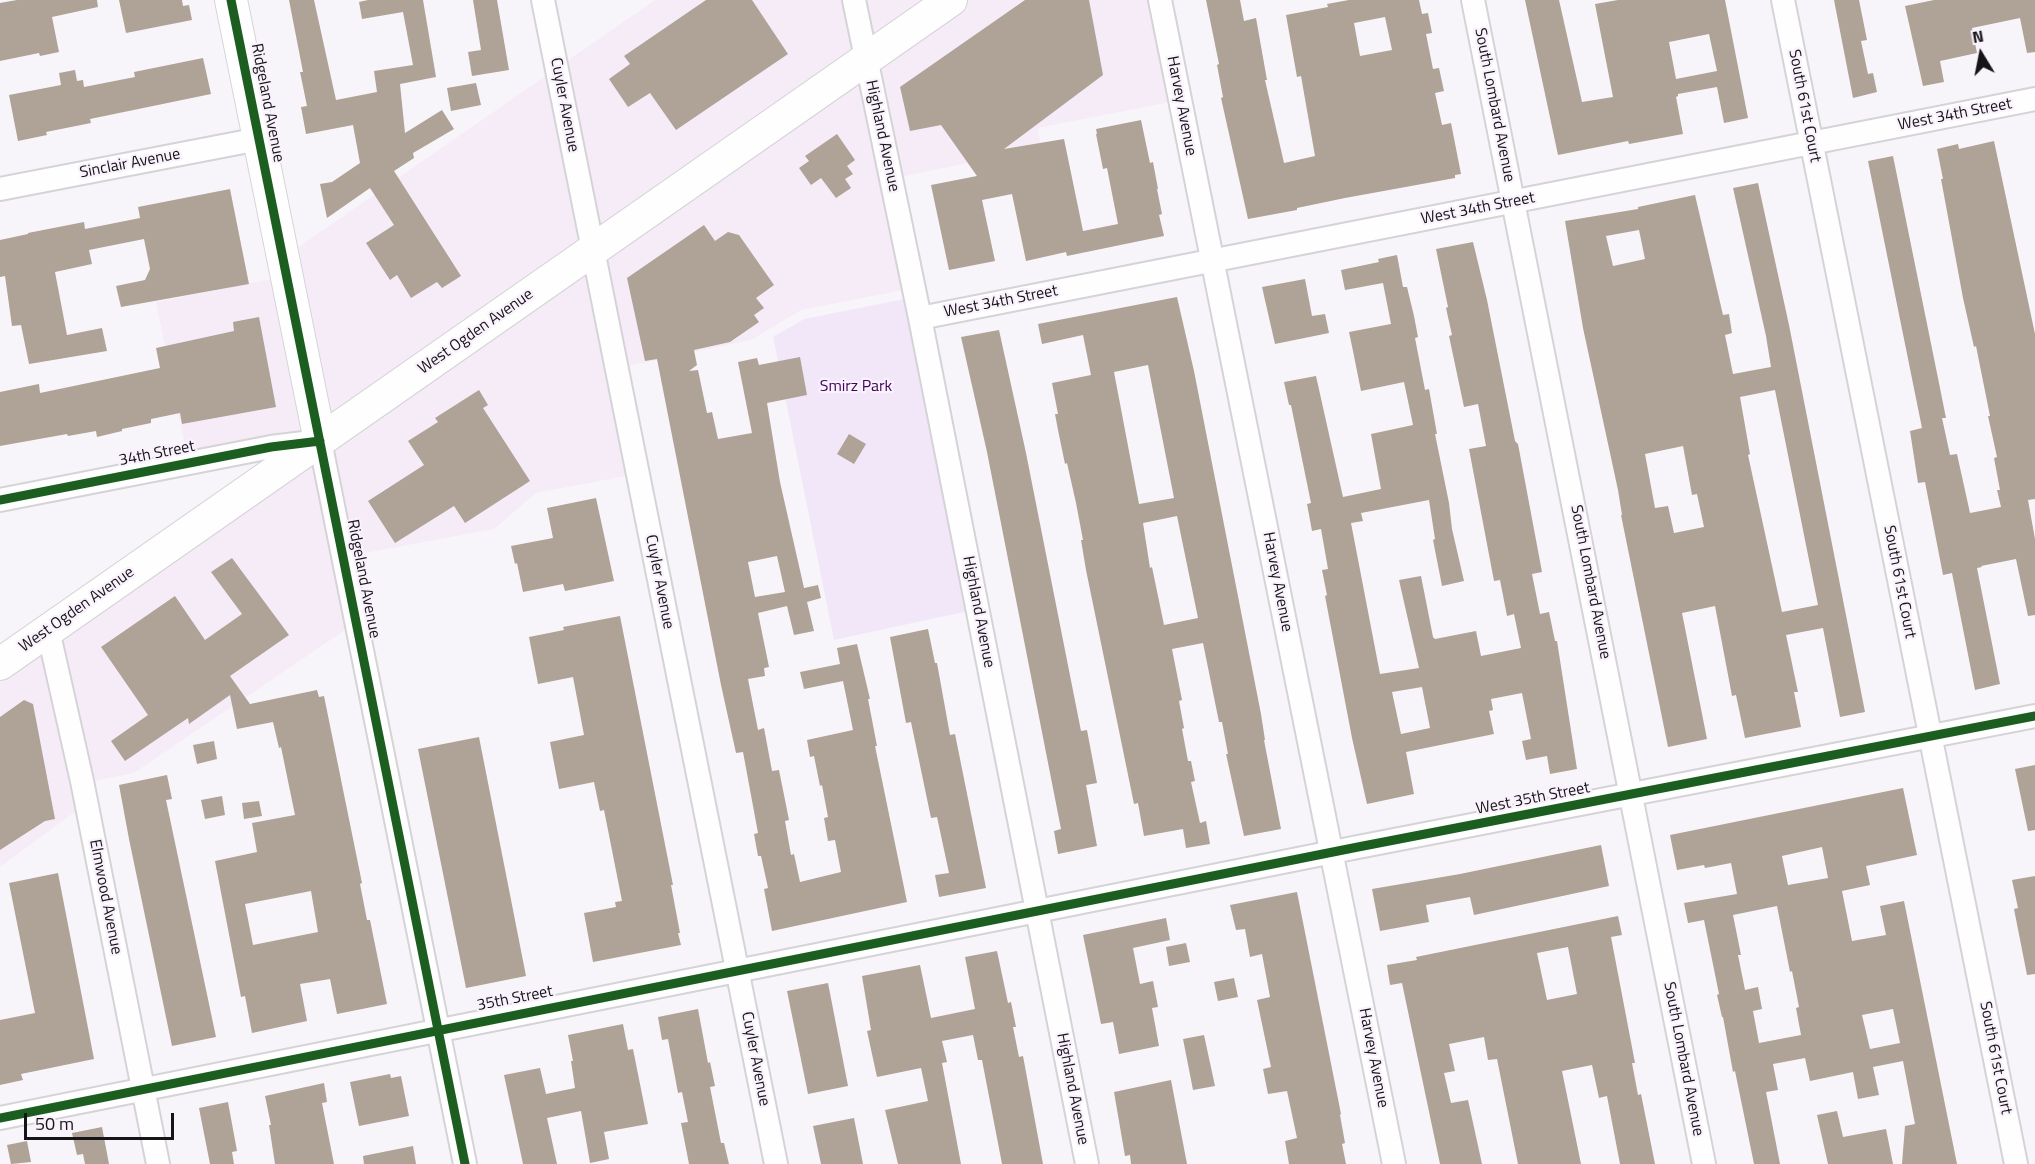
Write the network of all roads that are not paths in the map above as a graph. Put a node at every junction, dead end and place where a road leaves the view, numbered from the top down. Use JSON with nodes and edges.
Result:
{"nodes":[{"id":1,"x":231,"y":0,"type":"edge"},
{"id":2,"x":543,"y":0,"type":"edge"},
{"id":3,"x":854,"y":0,"type":"edge"},
{"id":4,"x":951,"y":0,"type":"edge"},
{"id":5,"x":1160,"y":0,"type":"edge"},
{"id":6,"x":1473,"y":0,"type":"edge"},
{"id":7,"x":1783,"y":0,"type":"edge"},
{"id":8,"x":866,"y":60,"type":"junction"},
{"id":9,"x":2035,"y":99,"type":"edge"},
{"id":10,"x":259,"y":139,"type":"junction"},
{"id":11,"x":1811,"y":143,"type":"junction"},
{"id":12,"x":0,"y":189,"type":"edge"},
{"id":13,"x":1514,"y":202,"type":"junction"},
{"id":14,"x":593,"y":250,"type":"junction"},
{"id":15,"x":1212,"y":261,"type":"junction"},
{"id":16,"x":920,"y":318,"type":"junction"},
{"id":17,"x":320,"y":441,"type":"junction"},
{"id":18,"x":0,"y":500,"type":"edge"},
{"id":19,"x":48,"y":630,"type":"junction"},
{"id":20,"x":0,"y":664,"type":"edge"},
{"id":21,"x":2035,"y":716,"type":"edge"},
{"id":22,"x":1930,"y":736,"type":"junction"},
{"id":23,"x":1632,"y":795,"type":"junction"},
{"id":24,"x":1332,"y":853,"type":"junction"},
{"id":25,"x":1036,"y":912,"type":"junction"},
{"id":26,"x":737,"y":971,"type":"junction"},
{"id":27,"x":438,"y":1029,"type":"junction"},
{"id":28,"x":143,"y":1090,"type":"junction"},
{"id":29,"x":0,"y":1118,"type":"edge"},
{"id":30,"x":158,"y":1164,"type":"edge"},
{"id":31,"x":465,"y":1164,"type":"edge"},
{"id":32,"x":776,"y":1164,"type":"edge"},
{"id":33,"x":1087,"y":1164,"type":"edge"},
{"id":34,"x":1394,"y":1164,"type":"edge"},
{"id":35,"x":1704,"y":1164,"type":"edge"},
{"id":36,"x":2016,"y":1164,"type":"edge"}],
"edges":[{"from":1,"to":10,"type":"main road","name":"Ridgeland Avenue"},
{"from":2,"to":14,"type":"street","name":"Cuyler Avenue"},
{"from":3,"to":8,"type":"street","name":"Highland Avenue"},
{"from":4,"to":8,"type":"main road","name":"West Ogden Avenue"},
{"from":5,"to":15,"type":"street","name":"Harvey Avenue"},
{"from":6,"to":13,"type":"street","name":"South Lombard Avenue"},
{"from":7,"to":11,"type":"street","name":"South 61st Court"},
{"from":8,"to":14,"type":"main road","name":"West Ogden Avenue"},
{"from":8,"to":16,"type":"street","name":"Highland Avenue"},
{"from":9,"to":11,"type":"street","name":"West 34th Street"},
{"from":10,"to":12,"type":"street","name":"Sinclair Avenue"},
{"from":10,"to":17,"type":"main road","name":"Ridgeland Avenue"},
{"from":11,"to":13,"type":"street","name":"West 34th Street"},
{"from":11,"to":22,"type":"street","name":"South 61st Court"},
{"from":13,"to":15,"type":"street","name":"West 34th Street"},
{"from":13,"to":23,"type":"street","name":"South Lombard Avenue"},
{"from":14,"to":17,"type":"main road","name":"West Ogden Avenue"},
{"from":14,"to":26,"type":"street","name":"Cuyler Avenue"},
{"from":15,"to":16,"type":"street","name":"West 34th Street"},
{"from":15,"to":24,"type":"street","name":"Harvey Avenue"},
{"from":16,"to":25,"type":"street","name":"Highland Avenue"},
{"from":17,"to":18,"type":"street","name":"34th Street"},
{"from":17,"to":19,"type":"main road","name":"West Ogden Avenue"},
{"from":17,"to":27,"type":"street","name":"Ridgeland Avenue"},
{"from":19,"to":20,"type":"main road","name":"West Ogden Avenue"},
{"from":19,"to":28,"type":"street","name":"Elmwood Avenue"},
{"from":21,"to":22,"type":"street","name":"West 35th Street"},
{"from":22,"to":23,"type":"street","name":"West 35th Street"},
{"from":22,"to":36,"type":"street","name":"South 61st Court"},
{"from":23,"to":24,"type":"street","name":"West 35th Street"},
{"from":23,"to":35,"type":"street","name":"South Lombard Avenue"},
{"from":24,"to":25,"type":"street","name":"West 35th Street"},
{"from":24,"to":34,"type":"street","name":"Harvey Avenue"},
{"from":25,"to":26,"type":"street","name":"35th Street"},
{"from":25,"to":33,"type":"street","name":"Highland Avenue"},
{"from":26,"to":27,"type":"street","name":"35th Street"},
{"from":26,"to":32,"type":"street","name":"Cuyler Avenue"},
{"from":27,"to":28,"type":"street","name":"35th Street"},
{"from":27,"to":31,"type":"street","name":"Ridgeland Avenue"},
{"from":28,"to":29,"type":"street","name":"35th Street"},
{"from":28,"to":30,"type":"street","name":"Elmwood Avenue"}]}
